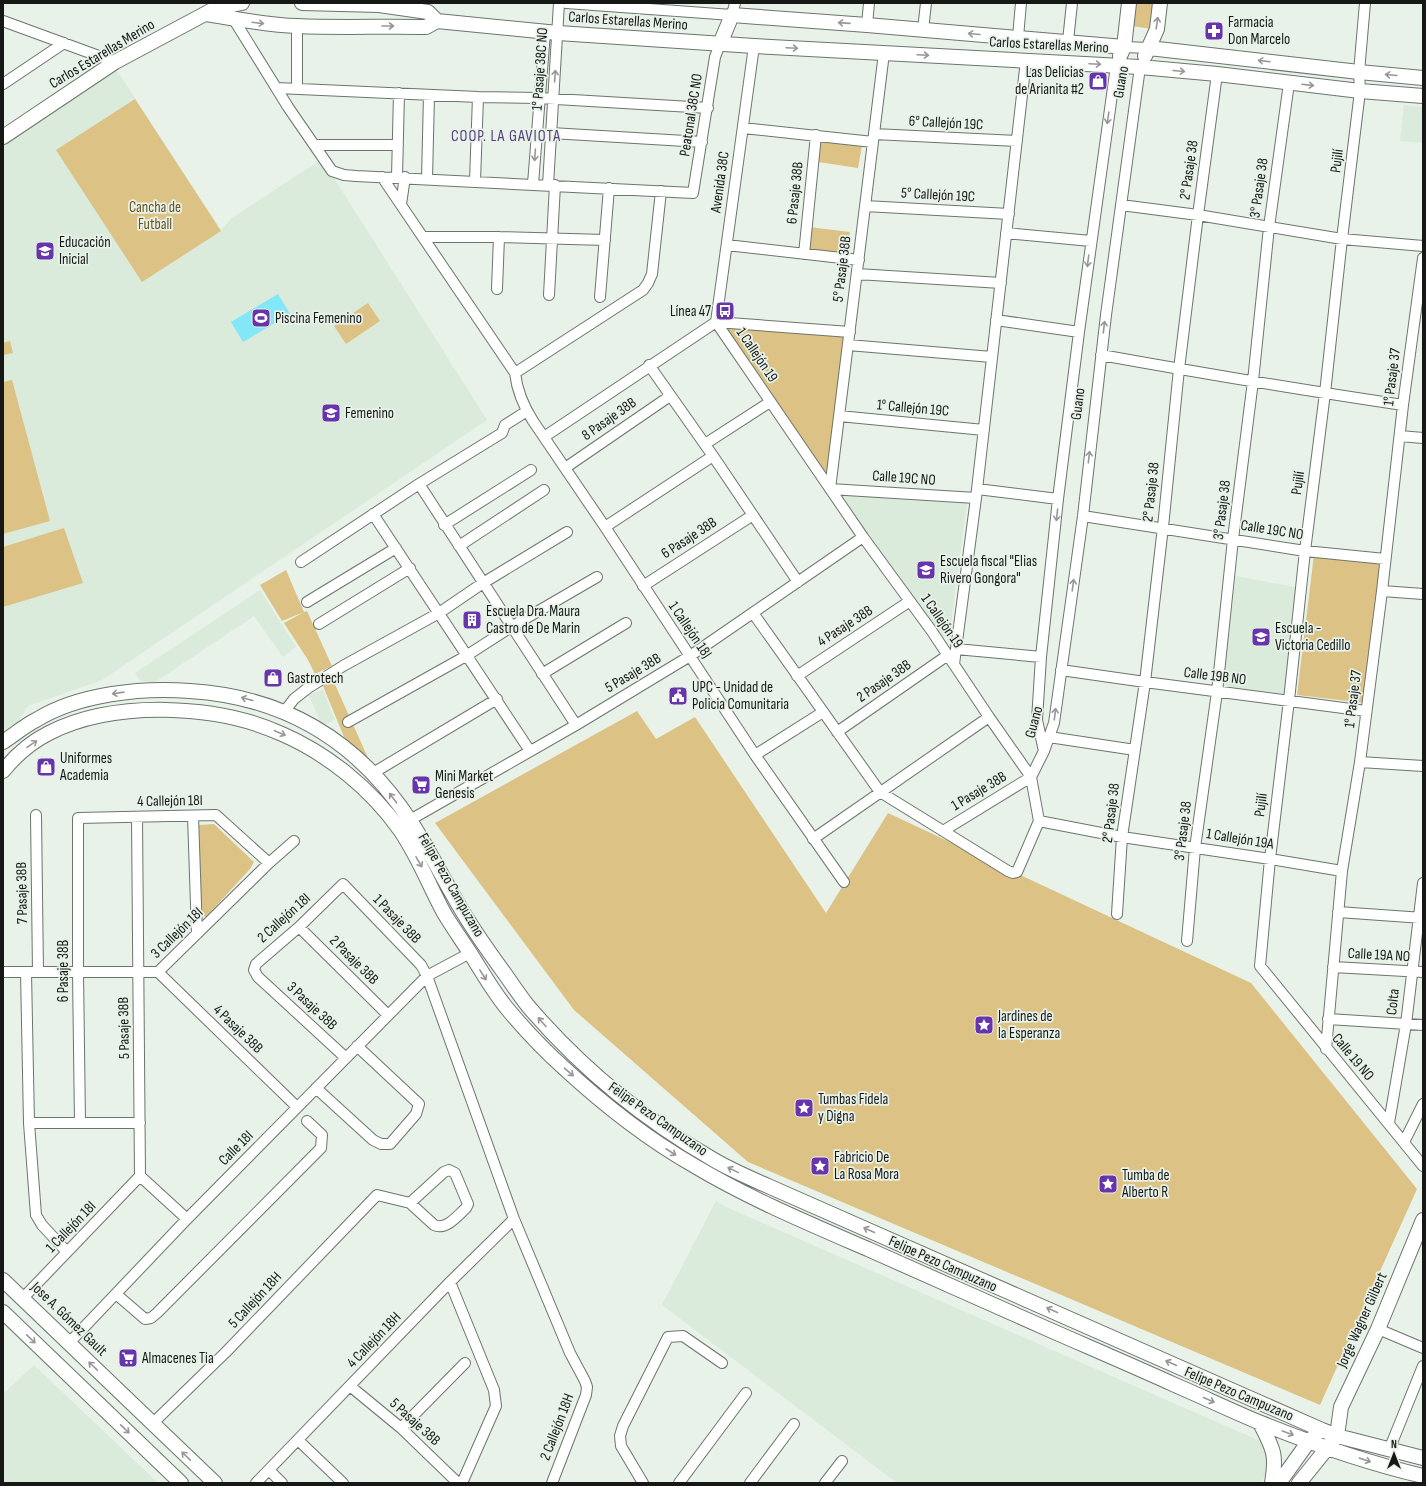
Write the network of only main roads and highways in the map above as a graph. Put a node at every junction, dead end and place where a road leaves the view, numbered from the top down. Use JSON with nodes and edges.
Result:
{"nodes":[{"id":1,"x":242,"y":3,"type":"edge"},
{"id":2,"x":302,"y":3,"type":"edge"},
{"id":3,"x":321,"y":3,"type":"edge"},
{"id":4,"x":1129,"y":3,"type":"edge"},
{"id":5,"x":1160,"y":3,"type":"edge"},
{"id":6,"x":733,"y":9,"type":"edge"},
{"id":7,"x":219,"y":10,"type":"edge"},
{"id":8,"x":430,"y":16,"type":"edge"},
{"id":9,"x":720,"y":44,"type":"junction"},
{"id":10,"x":1124,"y":47,"type":"junction"},
{"id":11,"x":1149,"y":48,"type":"junction"},
{"id":12,"x":1116,"y":66,"type":"junction"},
{"id":13,"x":1140,"y":68,"type":"junction"},
{"id":14,"x":1423,"y":78,"type":"edge"},
{"id":15,"x":1423,"y":96,"type":"edge"},
{"id":16,"x":3,"y":137,"type":"edge"},
{"id":17,"x":3,"y":742,"type":"edge"},
{"id":18,"x":3,"y":770,"type":"edge"},
{"id":19,"x":1423,"y":1220,"type":"edge"},
{"id":20,"x":3,"y":1280,"type":"edge"},
{"id":21,"x":3,"y":1312,"type":"edge"},
{"id":22,"x":1341,"y":1407,"type":"junction"},
{"id":23,"x":1260,"y":1423,"type":"junction"},
{"id":24,"x":1322,"y":1430,"type":"junction"},
{"id":25,"x":1337,"y":1436,"type":"junction"},
{"id":26,"x":1309,"y":1441,"type":"junction"},
{"id":27,"x":1328,"y":1447,"type":"junction"},
{"id":28,"x":1423,"y":1458,"type":"edge"},
{"id":29,"x":1423,"y":1476,"type":"edge"},
{"id":30,"x":181,"y":1483,"type":"edge"},
{"id":31,"x":214,"y":1483,"type":"edge"},
{"id":32,"x":1272,"y":1483,"type":"edge"},
{"id":33,"x":1278,"y":1483,"type":"edge"},
{"id":34,"x":1299,"y":1483,"type":"edge"}],
"edges":[{"from":1,"to":7,"type":"main road","name":"Carlos Estarellas Merino"},
{"from":2,"to":3,"type":"main road","name":"Carlos Estarellas Merino"},
{"from":3,"to":8,"type":"main road","name":"Carlos Estarellas Merino"},
{"from":4,"to":10,"type":"main road","name":"Guano"},
{"from":11,"to":5,"type":"main road","name":"Guano","one_way":true},
{"from":6,"to":9,"type":"main road"},
{"from":10,"to":6,"type":"main road","name":"Carlos Estarellas Merino","one_way":true},
{"from":7,"to":8,"type":"main road","name":"Carlos Estarellas Merino","one_way":true},
{"from":7,"to":16,"type":"main road","name":"Carlos Estarellas Merino"},
{"from":8,"to":9,"type":"main road","name":"Carlos Estarellas Merino"},
{"from":9,"to":12,"type":"main road","name":"Carlos Estarellas Merino","one_way":true},
{"from":10,"to":12,"type":"main road","name":"Guano"},
{"from":11,"to":13,"type":"main road","name":"Guano"},
{"from":14,"to":11,"type":"main road","name":"Carlos Estarellas Merino","one_way":true},
{"from":12,"to":13,"type":"main road","name":"Carlos Estarellas Merino"},
{"from":13,"to":15,"type":"main road","name":"Carlos Estarellas Merino","one_way":true},
{"from":24,"to":17,"type":"main road","name":"Felipe Pezo Campuzano","one_way":true},
{"from":18,"to":23,"type":"main road","name":"Felipe Pezo Campuzano","one_way":true},
{"from":19,"to":22,"type":"main road","name":"Jorge Wagner Gilbert"},
{"from":31,"to":20,"type":"main road","name":"Jose A. Gómez Gault","one_way":true},
{"from":21,"to":30,"type":"main road","one_way":true},
{"from":22,"to":24,"type":"main road"},
{"from":22,"to":25,"type":"main road","name":"Jorge Wagner Gilbert"},
{"from":23,"to":26,"type":"main road","name":"Felipe Pezo Campuzano","one_way":true},
{"from":23,"to":32,"type":"main road"},
{"from":24,"to":25,"type":"main road","name":"Felipe Pezo Campuzano"},
{"from":24,"to":26,"type":"main road"},
{"from":25,"to":27,"type":"main road"},
{"from":25,"to":28,"type":"main road","name":"Felipe Pezo Campuzano"},
{"from":26,"to":27,"type":"main road","name":"Felipe Pezo Campuzano"},
{"from":26,"to":33,"type":"main road"},
{"from":27,"to":29,"type":"main road","name":"Felipe Pezo Campuzano","one_way":true},
{"from":27,"to":34,"type":"main road"}]}
